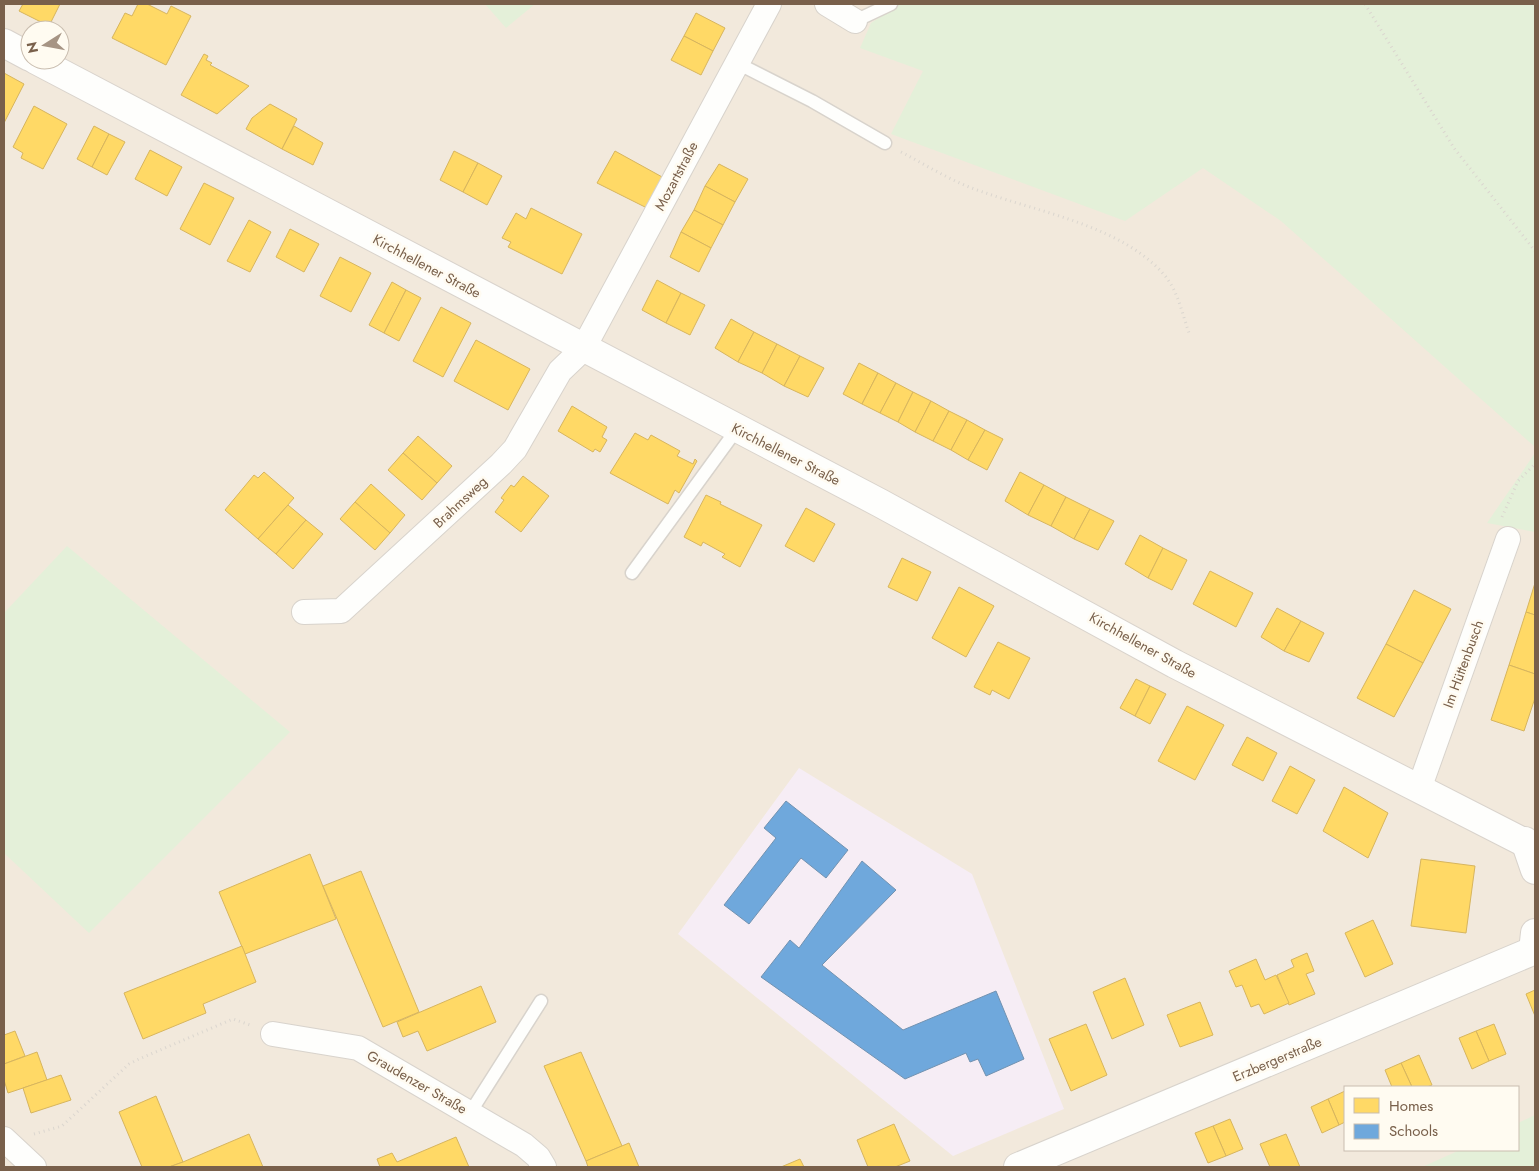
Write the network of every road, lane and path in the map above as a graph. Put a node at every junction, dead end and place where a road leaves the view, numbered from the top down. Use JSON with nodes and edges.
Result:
{"nodes":[{"id":1,"x":769,"y":4,"type":"edge"},
{"id":2,"x":826,"y":4,"type":"edge"},
{"id":3,"x":891,"y":4,"type":"edge"},
{"id":4,"x":1365,"y":4,"type":"edge"},
{"id":5,"x":855,"y":21,"type":"joint"},
{"id":6,"x":4,"y":43,"type":"edge"},
{"id":7,"x":20,"y":52,"type":"edge"},
{"id":8,"x":737,"y":63,"type":"junction"},
{"id":9,"x":55,"y":70,"type":"edge"},
{"id":10,"x":885,"y":143,"type":"joint"},
{"id":11,"x":1535,"y":251,"type":"edge"},
{"id":12,"x":1189,"y":334,"type":"dead end"},
{"id":13,"x":583,"y":349,"type":"junction"},
{"id":14,"x":737,"y":429,"type":"junction"},
{"id":15,"x":1535,"y":464,"type":"edge"},
{"id":16,"x":1508,"y":539,"type":"joint"},
{"id":17,"x":632,"y":573,"type":"dead end"},
{"id":18,"x":304,"y":612,"type":"dead end"},
{"id":19,"x":1419,"y":789,"type":"junction"},
{"id":20,"x":1530,"y":844,"type":"edge"},
{"id":21,"x":1535,"y":870,"type":"edge"},
{"id":22,"x":1534,"y":945,"type":"edge"},
{"id":23,"x":541,"y":1000,"type":"dead end"},
{"id":24,"x":274,"y":1034,"type":"joint"},
{"id":25,"x":470,"y":1113,"type":"junction"},
{"id":26,"x":5,"y":1141,"type":"edge"},
{"id":27,"x":34,"y":1167,"type":"edge"},
{"id":28,"x":544,"y":1167,"type":"edge"},
{"id":29,"x":1018,"y":1167,"type":"edge"}],
"edges":[{"from":1,"to":8,"type":"street","name":"Mozartstraße"},
{"from":2,"to":5,"type":"street"},
{"from":3,"to":5,"type":"lane"},
{"from":4,"to":11,"type":"path"},
{"from":6,"to":7,"type":"main road"},
{"from":8,"to":10,"type":"lane"},
{"from":8,"to":13,"type":"street","name":"Mozartstraße"},
{"from":9,"to":13,"type":"main road","name":"Kirchhellener Straße"},
{"from":10,"to":12,"type":"path"},
{"from":13,"to":14,"type":"main road","name":"Kirchhellener Straße"},
{"from":13,"to":18,"type":"street","name":"Brahmsweg"},
{"from":14,"to":17,"type":"lane"},
{"from":14,"to":19,"type":"main road","name":"Kirchhellener Straße"},
{"from":15,"to":16,"type":"path"},
{"from":16,"to":19,"type":"street","name":"Im Hüttenbusch"},
{"from":19,"to":20,"type":"main road","name":"Kirchhellener Straße"},
{"from":20,"to":21,"type":"main road"},
{"from":22,"to":29,"type":"main road","name":"Erzbergerstraße"},
{"from":23,"to":25,"type":"lane"},
{"from":24,"to":25,"type":"street","name":"Graudenzer Straße"},
{"from":24,"to":26,"type":"path"},
{"from":25,"to":28,"type":"street","name":"Graudenzer Straße"},
{"from":26,"to":27,"type":"street"}]}
